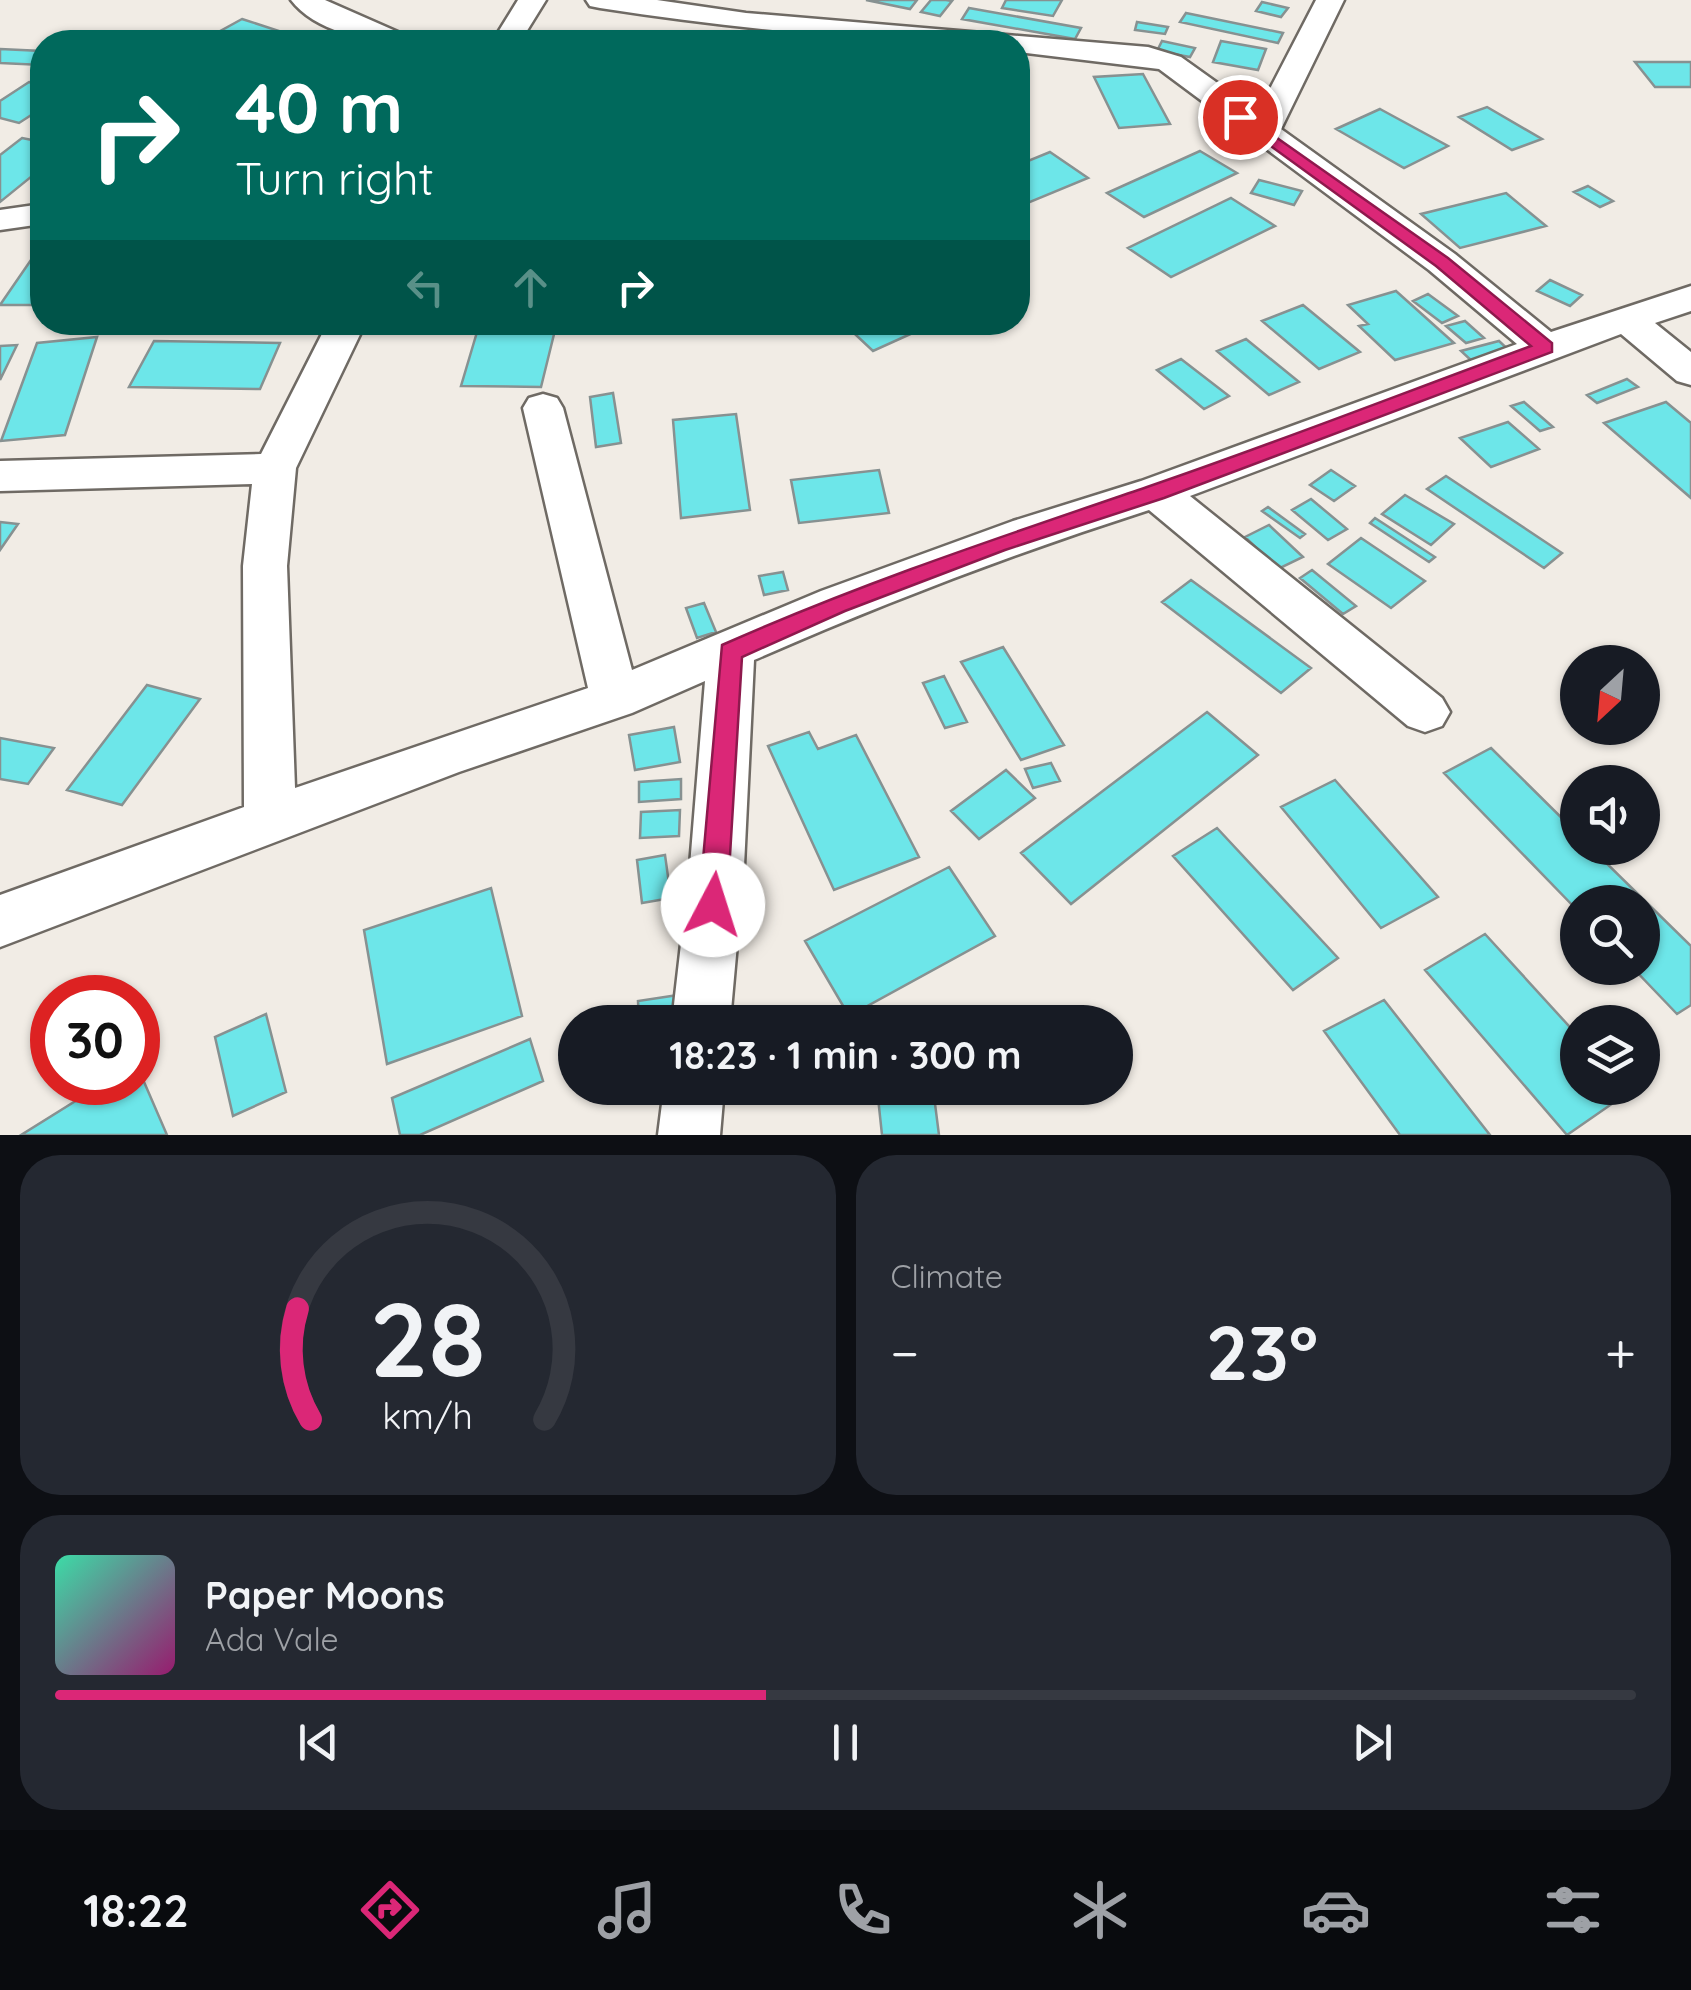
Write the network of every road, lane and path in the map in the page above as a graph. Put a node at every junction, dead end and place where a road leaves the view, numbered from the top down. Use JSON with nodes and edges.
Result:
{"nodes":[{"id":1,"x":304,"y":0,"type":"edge"},
{"id":2,"x":532,"y":0,"type":"edge"},
{"id":3,"x":600,"y":0,"type":"edge"},
{"id":4,"x":1330,"y":0,"type":"edge"},
{"id":5,"x":342,"y":30,"type":"edge"},
{"id":6,"x":513,"y":30,"type":"edge"},
{"id":7,"x":970,"y":30,"type":"edge"},
{"id":8,"x":1030,"y":43,"type":"edge"},
{"id":9,"x":1263,"y":134,"type":"junction"},
{"id":10,"x":30,"y":216,"type":"edge"},
{"id":11,"x":0,"y":220,"type":"edge"},
{"id":12,"x":1691,"y":298,"type":"edge"},
{"id":13,"x":1630,"y":322,"type":"junction"},
{"id":14,"x":340,"y":335,"type":"edge"},
{"id":15,"x":1545,"y":348,"type":"junction"},
{"id":16,"x":1691,"y":372,"type":"edge"},
{"id":17,"x":543,"y":408,"type":"dead end"},
{"id":18,"x":274,"y":468,"type":"junction"},
{"id":19,"x":0,"y":476,"type":"edge"},
{"id":20,"x":1156,"y":492,"type":"junction"},
{"id":21,"x":730,"y":652,"type":"junction"},
{"id":22,"x":616,"y":699,"type":"junction"},
{"id":23,"x":1425,"y":712,"type":"dead end"},
{"id":24,"x":270,"y":819,"type":"junction"},
{"id":25,"x":0,"y":920,"type":"edge"},
{"id":26,"x":703,"y":1005,"type":"edge"},
{"id":27,"x":693,"y":1105,"type":"edge"},
{"id":28,"x":690,"y":1135,"type":"edge"}],
"edges":[{"from":1,"to":5,"type":"street"},
{"from":2,"to":6,"type":"street"},
{"from":3,"to":7,"type":"street"},
{"from":4,"to":9,"type":"street"},
{"from":8,"to":9,"type":"street"},
{"from":9,"to":15,"type":"street"},
{"from":10,"to":11,"type":"street"},
{"from":12,"to":13,"type":"street"},
{"from":13,"to":15,"type":"street"},
{"from":13,"to":16,"type":"street"},
{"from":14,"to":18,"type":"street"},
{"from":15,"to":20,"type":"street"},
{"from":17,"to":22,"type":"street"},
{"from":18,"to":19,"type":"street"},
{"from":18,"to":24,"type":"street"},
{"from":20,"to":21,"type":"street"},
{"from":20,"to":23,"type":"street"},
{"from":21,"to":22,"type":"street"},
{"from":21,"to":26,"type":"street"},
{"from":22,"to":24,"type":"street"},
{"from":24,"to":25,"type":"street"},
{"from":27,"to":28,"type":"street"}]}
